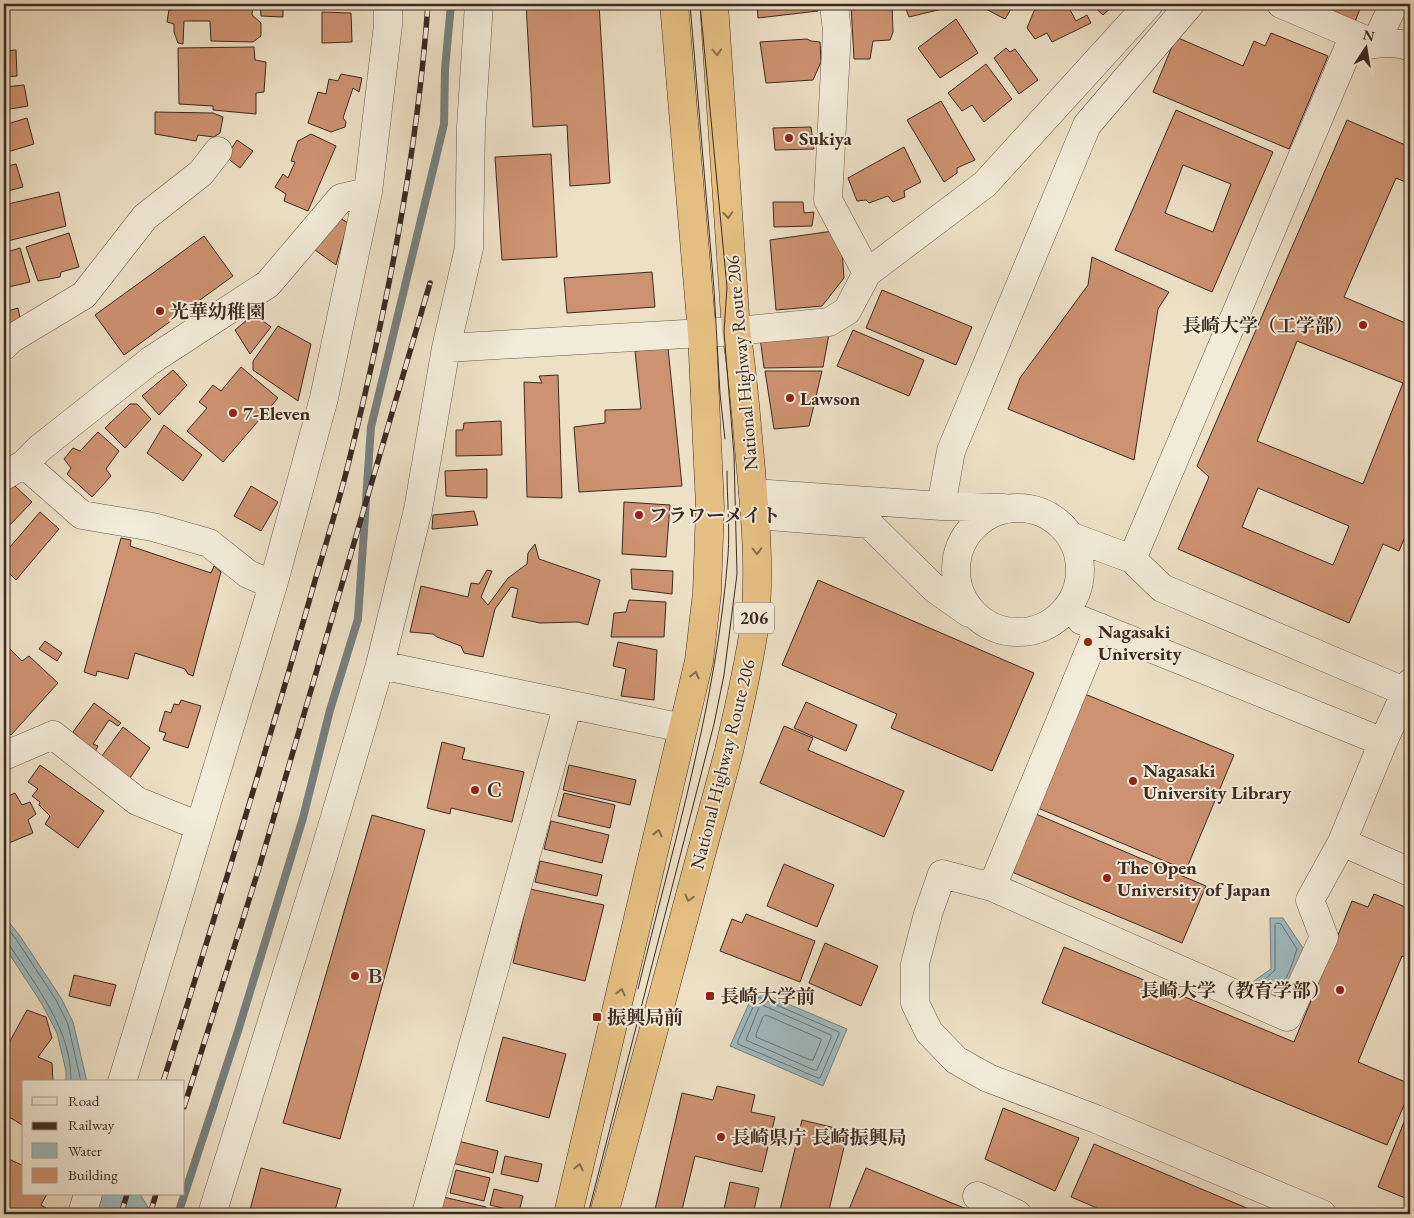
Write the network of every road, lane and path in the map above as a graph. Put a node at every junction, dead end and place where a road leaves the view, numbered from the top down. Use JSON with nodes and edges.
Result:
{"nodes":[{"id":1,"x":388,"y":4,"type":"edge"},
{"id":2,"x":479,"y":4,"type":"edge"},
{"id":3,"x":674,"y":4,"type":"edge"},
{"id":4,"x":714,"y":4,"type":"edge"},
{"id":5,"x":834,"y":4,"type":"edge"},
{"id":6,"x":1149,"y":4,"type":"edge"},
{"id":7,"x":1190,"y":4,"type":"edge"},
{"id":8,"x":1281,"y":4,"type":"edge"},
{"id":9,"x":1394,"y":4,"type":"edge"},
{"id":10,"x":1375,"y":44,"type":"junction"},
{"id":11,"x":1410,"y":47,"type":"edge"},
{"id":12,"x":218,"y":151,"type":"dead end"},
{"id":13,"x":368,"y":192,"type":"junction"},
{"id":14,"x":867,"y":272,"type":"junction"},
{"id":15,"x":736,"y":331,"type":"junction"},
{"id":16,"x":702,"y":333,"type":"junction"},
{"id":17,"x":4,"y":346,"type":"edge"},
{"id":18,"x":446,"y":348,"type":"junction"},
{"id":19,"x":14,"y":470,"type":"edge"},
{"id":20,"x":754,"y":504,"type":"junction"},
{"id":21,"x":941,"y":506,"type":"junction"},
{"id":22,"x":1008,"y":509,"type":"junction"},
{"id":23,"x":1070,"y":536,"type":"junction"},
{"id":24,"x":1132,"y":559,"type":"junction"},
{"id":25,"x":274,"y":585,"type":"junction"},
{"id":26,"x":1064,"y":613,"type":"junction"},
{"id":27,"x":983,"y":622,"type":"junction"},
{"id":28,"x":1099,"y":627,"type":"junction"},
{"id":29,"x":380,"y":665,"type":"junction"},
{"id":30,"x":1408,"y":688,"type":"edge"},
{"id":31,"x":568,"y":704,"type":"junction"},
{"id":32,"x":683,"y":728,"type":"junction"},
{"id":33,"x":1383,"y":742,"type":"junction"},
{"id":34,"x":4,"y":756,"type":"edge"},
{"id":35,"x":199,"y":826,"type":"junction"},
{"id":36,"x":1342,"y":842,"type":"junction"},
{"id":37,"x":1410,"y":872,"type":"edge"},
{"id":38,"x":992,"y":887,"type":"junction"},
{"id":39,"x":123,"y":1080,"type":"edge"},
{"id":40,"x":87,"y":1196,"type":"edge"},
{"id":41,"x":977,"y":1196,"type":"dead end"},
{"id":42,"x":82,"y":1214,"type":"edge"},
{"id":43,"x":212,"y":1214,"type":"edge"},
{"id":44,"x":426,"y":1214,"type":"edge"},
{"id":45,"x":568,"y":1214,"type":"edge"},
{"id":46,"x":604,"y":1214,"type":"edge"},
{"id":47,"x":1017,"y":1214,"type":"edge"},
{"id":48,"x":1322,"y":1214,"type":"edge"}],
"edges":[{"from":1,"to":13,"type":"street"},
{"from":2,"to":18,"type":"street"},
{"from":3,"to":16,"type":"highway","name":"National Highway Route 206","number":"206"},
{"from":4,"to":15,"type":"highway","name":"National Highway Route 206","number":"206","one_way":true},
{"from":5,"to":14,"type":"street"},
{"from":6,"to":14,"type":"street"},
{"from":7,"to":21,"type":"street"},
{"from":8,"to":10,"type":"street"},
{"from":9,"to":10,"type":"street"},
{"from":10,"to":11,"type":"street"},
{"from":10,"to":24,"type":"street"},
{"from":12,"to":17,"type":"street"},
{"from":13,"to":19,"type":"street"},
{"from":13,"to":25,"type":"street"},
{"from":14,"to":15,"type":"street"},
{"from":15,"to":16,"type":"street"},
{"from":15,"to":20,"type":"highway","name":"National Highway Route 206","number":"206"},
{"from":16,"to":18,"type":"street"},
{"from":32,"to":16,"type":"highway","name":"National Highway Route 206","number":"206","one_way":true},
{"from":18,"to":29,"type":"street"},
{"from":19,"to":25,"type":"street"},
{"from":20,"to":21,"type":"street"},
{"from":20,"to":27,"type":"street"},
{"from":20,"to":46,"type":"highway","name":"National Highway Route 206","number":"206","one_way":true},
{"from":21,"to":22,"type":"street"},
{"from":22,"to":23,"type":"street"},
{"from":22,"to":27,"type":"street"},
{"from":23,"to":24,"type":"street"},
{"from":23,"to":26,"type":"street"},
{"from":24,"to":30,"type":"street"},
{"from":25,"to":35,"type":"street"},
{"from":26,"to":27,"type":"street"},
{"from":26,"to":28,"type":"street"},
{"from":28,"to":33,"type":"street"},
{"from":28,"to":38,"type":"street"},
{"from":29,"to":31,"type":"street"},
{"from":29,"to":43,"type":"street"},
{"from":30,"to":33,"type":"street"},
{"from":31,"to":32,"type":"street"},
{"from":31,"to":44,"type":"street"},
{"from":45,"to":32,"type":"highway","name":"National Highway Route 206","number":"206","one_way":true},
{"from":33,"to":36,"type":"street"},
{"from":34,"to":35,"type":"street"},
{"from":35,"to":39,"type":"street"},
{"from":36,"to":37,"type":"street"},
{"from":36,"to":38,"type":"street"},
{"from":38,"to":48,"type":"street"},
{"from":40,"to":42,"type":"street"},
{"from":41,"to":47,"type":"street"}]}
